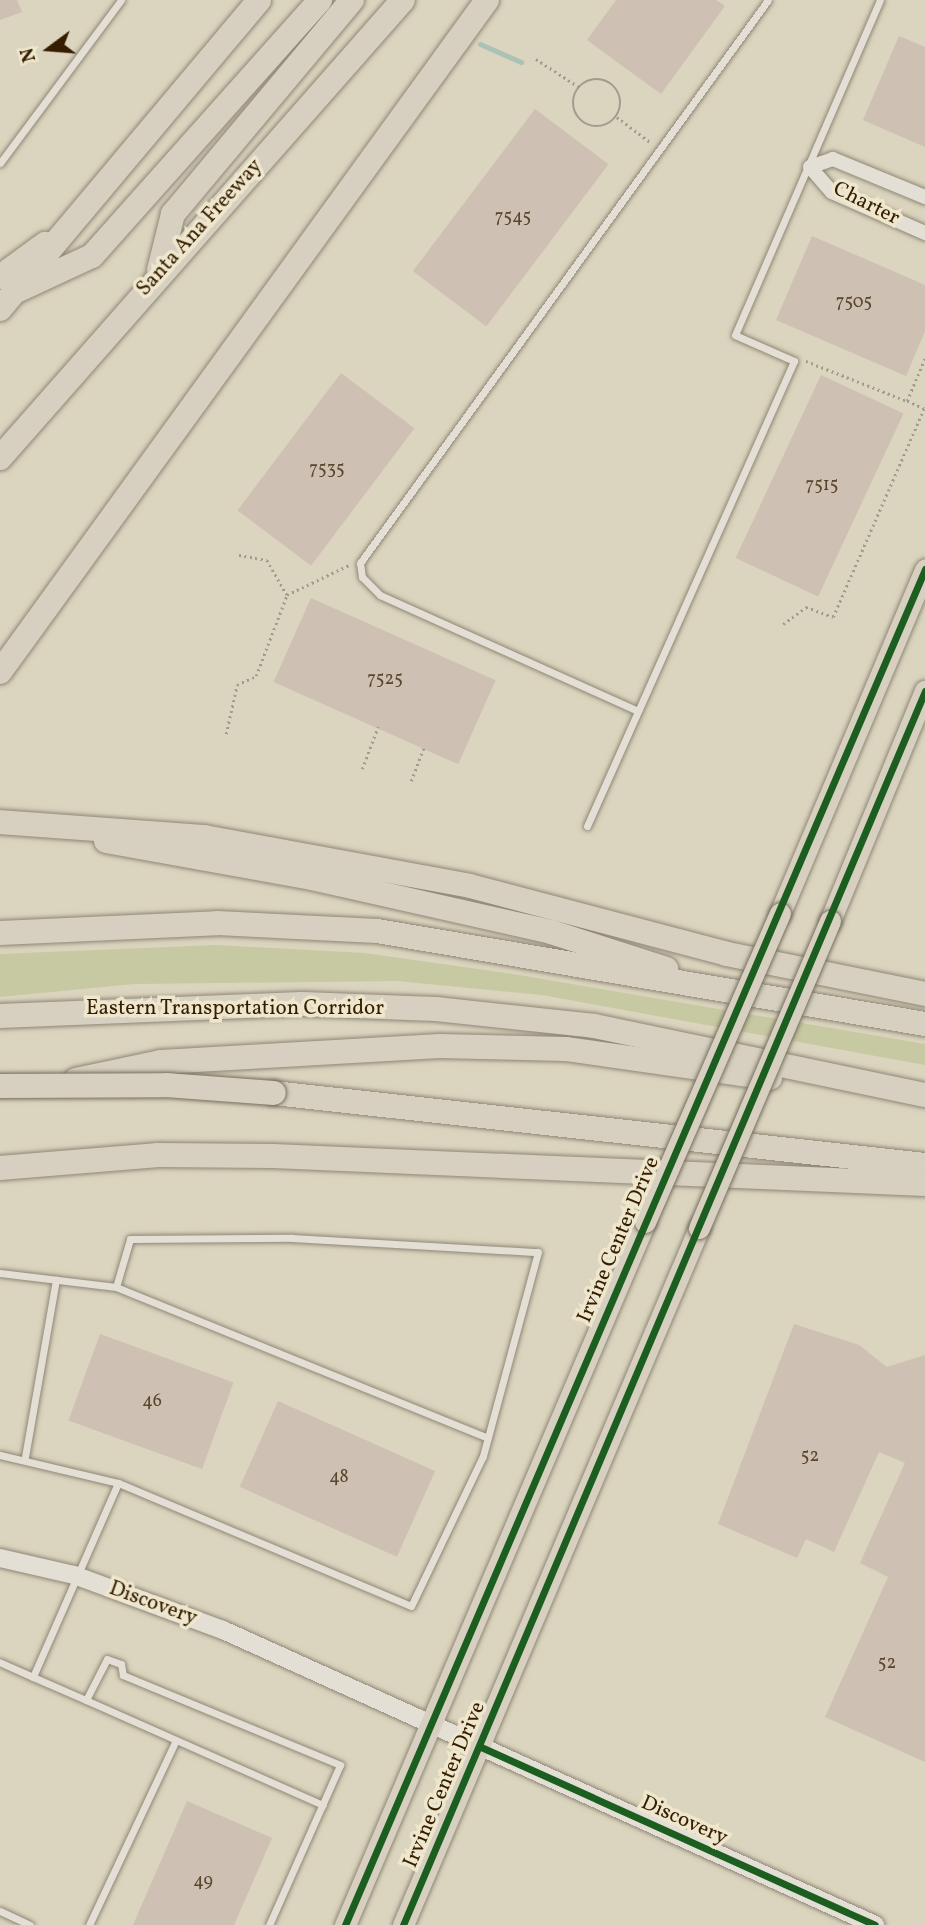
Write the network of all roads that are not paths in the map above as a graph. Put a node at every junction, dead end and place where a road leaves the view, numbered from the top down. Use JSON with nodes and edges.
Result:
{"nodes":[{"id":1,"x":121,"y":0,"type":"edge"},
{"id":2,"x":259,"y":0,"type":"edge"},
{"id":3,"x":320,"y":0,"type":"edge"},
{"id":4,"x":352,"y":0,"type":"edge"},
{"id":5,"x":403,"y":0,"type":"edge"},
{"id":6,"x":487,"y":0,"type":"edge"},
{"id":7,"x":768,"y":0,"type":"edge"},
{"id":8,"x":880,"y":0,"type":"edge"},
{"id":9,"x":0,"y":163,"type":"edge"},
{"id":10,"x":810,"y":167,"type":"junction"},
{"id":11,"x":925,"y":197,"type":"edge"},
{"id":12,"x":925,"y":233,"type":"edge"},
{"id":13,"x":158,"y":274,"type":"junction"},
{"id":14,"x":5,"y":293,"type":"edge"},
{"id":15,"x":0,"y":458,"type":"edge"},
{"id":16,"x":925,"y":569,"type":"edge"},
{"id":17,"x":0,"y":672,"type":"edge"},
{"id":18,"x":925,"y":691,"type":"edge"},
{"id":19,"x":638,"y":711,"type":"junction"},
{"id":20,"x":0,"y":822,"type":"edge"},
{"id":21,"x":587,"y":826,"type":"dead end"},
{"id":22,"x":0,"y":933,"type":"edge"},
{"id":23,"x":696,"y":982,"type":"junction"},
{"id":24,"x":925,"y":994,"type":"edge"},
{"id":25,"x":0,"y":1016,"type":"edge"},
{"id":26,"x":925,"y":1024,"type":"edge"},
{"id":27,"x":0,"y":1086,"type":"edge"},
{"id":28,"x":0,"y":1096,"type":"edge"},
{"id":29,"x":925,"y":1098,"type":"edge"},
{"id":30,"x":925,"y":1165,"type":"edge"},
{"id":31,"x":0,"y":1168,"type":"edge"},
{"id":32,"x":925,"y":1184,"type":"edge"},
{"id":33,"x":0,"y":1273,"type":"edge"},
{"id":34,"x":56,"y":1279,"type":"junction"},
{"id":35,"x":116,"y":1287,"type":"junction"},
{"id":36,"x":488,"y":1438,"type":"junction"},
{"id":37,"x":0,"y":1455,"type":"edge"},
{"id":38,"x":25,"y":1457,"type":"junction"},
{"id":39,"x":118,"y":1483,"type":"junction"},
{"id":40,"x":0,"y":1558,"type":"edge"},
{"id":41,"x":74,"y":1575,"type":"junction"},
{"id":42,"x":0,"y":1662,"type":"edge"},
{"id":43,"x":33,"y":1677,"type":"junction"},
{"id":44,"x":86,"y":1700,"type":"junction"},
{"id":45,"x":433,"y":1728,"type":"junction"},
{"id":46,"x":175,"y":1742,"type":"junction"},
{"id":47,"x":481,"y":1747,"type":"junction"},
{"id":48,"x":323,"y":1805,"type":"junction"},
{"id":49,"x":0,"y":1911,"type":"edge"},
{"id":50,"x":30,"y":1925,"type":"edge"},
{"id":51,"x":89,"y":1925,"type":"edge"},
{"id":52,"x":270,"y":1925,"type":"edge"},
{"id":53,"x":345,"y":1925,"type":"edge"},
{"id":54,"x":403,"y":1925,"type":"edge"},
{"id":55,"x":875,"y":1925,"type":"edge"}],
"edges":[{"from":1,"to":9,"type":"lane"},
{"from":2,"to":14,"type":"highway"},
{"from":3,"to":14,"type":"highway"},
{"from":4,"to":13,"type":"highway"},
{"from":5,"to":13,"type":"highway","name":"Santa Ana Freeway"},
{"from":6,"to":17,"type":"highway"},
{"from":7,"to":19,"type":"lane"},
{"from":8,"to":10,"type":"lane"},
{"from":10,"to":11,"type":"street","name":"Charter"},
{"from":10,"to":12,"type":"street","name":"Charter"},
{"from":10,"to":19,"type":"lane"},
{"from":13,"to":15,"type":"highway","name":"Santa Ana Freeway"},
{"from":16,"to":45,"type":"main road","name":"Irvine Center Drive","bridge":true},
{"from":18,"to":47,"type":"main road","name":"Irvine Center Drive","bridge":true},
{"from":19,"to":21,"type":"lane"},
{"from":20,"to":23,"type":"highway"},
{"from":20,"to":24,"type":"highway"},
{"from":22,"to":23,"type":"highway"},
{"from":23,"to":26,"type":"highway"},
{"from":25,"to":29,"type":"highway","name":"Eastern Transportation Corridor"},
{"from":27,"to":30,"type":"highway","bridge":true},
{"from":28,"to":29,"type":"highway"},
{"from":31,"to":32,"type":"highway"},
{"from":33,"to":34,"type":"lane"},
{"from":34,"to":35,"type":"lane"},
{"from":34,"to":38,"type":"lane"},
{"from":35,"to":36,"type":"lane"},
{"from":35,"to":36,"type":"lane"},
{"from":36,"to":39,"type":"lane"},
{"from":37,"to":38,"type":"lane"},
{"from":38,"to":39,"type":"lane"},
{"from":39,"to":41,"type":"lane"},
{"from":40,"to":41,"type":"street","name":"Discovery"},
{"from":41,"to":43,"type":"lane"},
{"from":41,"to":45,"type":"street","name":"Discovery"},
{"from":42,"to":43,"type":"lane"},
{"from":43,"to":44,"type":"lane"},
{"from":44,"to":46,"type":"lane"},
{"from":44,"to":48,"type":"lane"},
{"from":45,"to":47,"type":"street","name":"Discovery"},
{"from":45,"to":53,"type":"main road","name":"Irvine Center Drive"},
{"from":46,"to":48,"type":"lane"},
{"from":46,"to":51,"type":"lane"},
{"from":47,"to":54,"type":"main road","name":"Irvine Center Drive"},
{"from":47,"to":55,"type":"street","name":"Discovery"},
{"from":48,"to":52,"type":"lane"},
{"from":49,"to":50,"type":"lane"}]}
